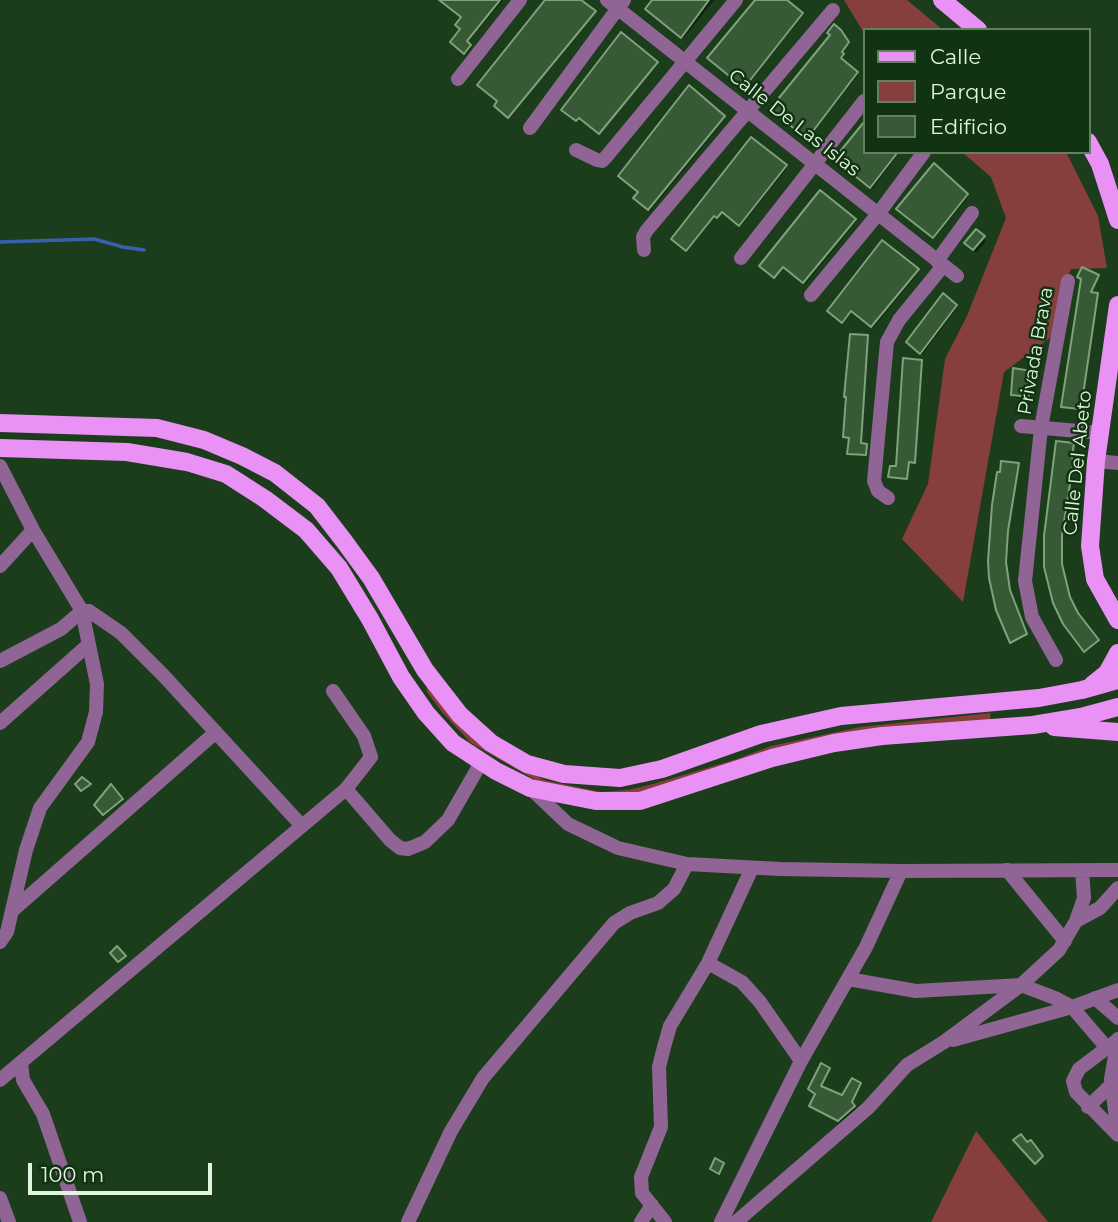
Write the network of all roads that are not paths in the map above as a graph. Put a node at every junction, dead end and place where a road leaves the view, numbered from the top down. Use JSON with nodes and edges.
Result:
{"nodes":[{"id":1,"x":520,"y":0,"type":"edge"},
{"id":2,"x":736,"y":0,"type":"edge"},
{"id":3,"x":942,"y":0,"type":"edge"},
{"id":4,"x":616,"y":3,"type":"edge"},
{"id":5,"x":833,"y":10,"type":"dead end"},
{"id":6,"x":976,"y":28,"type":"edge"},
{"id":7,"x":685,"y":62,"type":"junction"},
{"id":8,"x":458,"y":79,"type":"dead end"},
{"id":9,"x":862,"y":104,"type":"edge"},
{"id":10,"x":747,"y":111,"type":"junction"},
{"id":11,"x":530,"y":128,"type":"dead end"},
{"id":12,"x":1090,"y":145,"type":"edge"},
{"id":13,"x":576,"y":150,"type":"dead end"},
{"id":14,"x":923,"y":154,"type":"edge"},
{"id":15,"x":814,"y":164,"type":"junction"},
{"id":16,"x":972,"y":213,"type":"dead end"},
{"id":17,"x":878,"y":214,"type":"junction"},
{"id":18,"x":1118,"y":220,"type":"edge"},
{"id":19,"x":644,"y":250,"type":"dead end"},
{"id":20,"x":741,"y":258,"type":"dead end"},
{"id":21,"x":940,"y":263,"type":"junction"},
{"id":22,"x":957,"y":276,"type":"dead end"},
{"id":23,"x":1068,"y":281,"type":"dead end"},
{"id":24,"x":811,"y":295,"type":"dead end"},
{"id":25,"x":1118,"y":305,"type":"edge"},
{"id":26,"x":0,"y":423,"type":"edge"},
{"id":27,"x":1021,"y":426,"type":"dead end"},
{"id":28,"x":1041,"y":428,"type":"junction"},
{"id":29,"x":1101,"y":433,"type":"junction"},
{"id":30,"x":0,"y":449,"type":"edge"},
{"id":31,"x":1096,"y":461,"type":"junction"},
{"id":32,"x":1118,"y":463,"type":"edge"},
{"id":33,"x":0,"y":466,"type":"edge"},
{"id":34,"x":888,"y":498,"type":"dead end"},
{"id":35,"x":33,"y":530,"type":"junction"},
{"id":36,"x":0,"y":566,"type":"edge"},
{"id":37,"x":82,"y":611,"type":"junction"},
{"id":38,"x":1118,"y":620,"type":"edge"},
{"id":39,"x":88,"y":645,"type":"junction"},
{"id":40,"x":1118,"y":653,"type":"edge"},
{"id":41,"x":1056,"y":660,"type":"dead end"},
{"id":42,"x":0,"y":661,"type":"edge"},
{"id":43,"x":425,"y":670,"type":"junction"},
{"id":44,"x":401,"y":677,"type":"junction"},
{"id":45,"x":1118,"y":680,"type":"edge"},
{"id":46,"x":1082,"y":690,"type":"junction"},
{"id":47,"x":333,"y":691,"type":"dead end"},
{"id":48,"x":1118,"y":707,"type":"edge"},
{"id":49,"x":0,"y":723,"type":"edge"},
{"id":50,"x":1033,"y":725,"type":"junction"},
{"id":51,"x":216,"y":732,"type":"junction"},
{"id":52,"x":1118,"y":732,"type":"edge"},
{"id":53,"x":482,"y":761,"type":"junction"},
{"id":54,"x":530,"y":788,"type":"junction"},
{"id":55,"x":346,"y":789,"type":"junction"},
{"id":56,"x":302,"y":826,"type":"junction"},
{"id":57,"x":687,"y":864,"type":"junction"},
{"id":58,"x":752,"y":868,"type":"junction"},
{"id":59,"x":1007,"y":870,"type":"junction"},
{"id":60,"x":1082,"y":870,"type":"junction"},
{"id":61,"x":1118,"y":870,"type":"edge"},
{"id":62,"x":901,"y":871,"type":"junction"},
{"id":63,"x":1118,"y":888,"type":"edge"},
{"id":64,"x":12,"y":911,"type":"junction"},
{"id":65,"x":1076,"y":921,"type":"junction"},
{"id":66,"x":1065,"y":941,"type":"junction"},
{"id":67,"x":0,"y":942,"type":"edge"},
{"id":68,"x":708,"y":963,"type":"junction"},
{"id":69,"x":848,"y":979,"type":"junction"},
{"id":70,"x":1021,"y":985,"type":"junction"},
{"id":71,"x":1118,"y":990,"type":"edge"},
{"id":72,"x":1095,"y":998,"type":"junction"},
{"id":73,"x":1072,"y":1007,"type":"junction"},
{"id":74,"x":1118,"y":1018,"type":"edge"},
{"id":75,"x":944,"y":1042,"type":"junction"},
{"id":76,"x":1114,"y":1043,"type":"edge"},
{"id":77,"x":801,"y":1061,"type":"junction"},
{"id":78,"x":21,"y":1062,"type":"junction"},
{"id":79,"x":0,"y":1080,"type":"edge"},
{"id":80,"x":1112,"y":1084,"type":"junction"},
{"id":81,"x":1088,"y":1107,"type":"junction"},
{"id":82,"x":1117,"y":1135,"type":"edge"},
{"id":83,"x":0,"y":1198,"type":"edge"},
{"id":84,"x":652,"y":1205,"type":"junction"},
{"id":85,"x":9,"y":1222,"type":"edge"},
{"id":86,"x":80,"y":1222,"type":"edge"},
{"id":87,"x":408,"y":1222,"type":"edge"},
{"id":88,"x":641,"y":1222,"type":"edge"},
{"id":89,"x":665,"y":1222,"type":"edge"},
{"id":90,"x":721,"y":1222,"type":"edge"},
{"id":91,"x":736,"y":1222,"type":"edge"}],
"edges":[{"from":1,"to":8,"type":"street"},
{"from":2,"to":7,"type":"street"},
{"from":3,"to":6,"type":"main road"},
{"from":4,"to":7,"type":"street","name":"Calle De Las Islas"},
{"from":4,"to":11,"type":"street"},
{"from":5,"to":10,"type":"street"},
{"from":7,"to":10,"type":"street","name":"Calle De Las Islas"},
{"from":7,"to":13,"type":"street"},
{"from":9,"to":15,"type":"street"},
{"from":10,"to":15,"type":"street","name":"Calle De Las Islas"},
{"from":10,"to":19,"type":"street"},
{"from":12,"to":18,"type":"main road"},
{"from":14,"to":17,"type":"street"},
{"from":15,"to":17,"type":"street","name":"Calle De Las Islas"},
{"from":15,"to":20,"type":"street"},
{"from":16,"to":21,"type":"street"},
{"from":17,"to":21,"type":"street","name":"Calle De Las Islas"},
{"from":17,"to":24,"type":"street"},
{"from":21,"to":22,"type":"street","name":"Calle De Las Islas"},
{"from":21,"to":34,"type":"street"},
{"from":23,"to":28,"type":"street","name":"Privada Brava"},
{"from":25,"to":29,"type":"main road","name":"Calle Del Abeto"},
{"from":26,"to":43,"type":"main road"},
{"from":27,"to":28,"type":"street"},
{"from":28,"to":29,"type":"street"},
{"from":28,"to":41,"type":"street","name":"Privada Brava"},
{"from":29,"to":31,"type":"main road","name":"Calle Del Abeto"},
{"from":30,"to":44,"type":"main road"},
{"from":31,"to":32,"type":"street"},
{"from":31,"to":38,"type":"main road","name":"Calle Del Abeto"},
{"from":33,"to":35,"type":"street"},
{"from":35,"to":36,"type":"street"},
{"from":35,"to":37,"type":"street"},
{"from":37,"to":39,"type":"street"},
{"from":37,"to":42,"type":"street"},
{"from":37,"to":51,"type":"street"},
{"from":39,"to":49,"type":"street"},
{"from":39,"to":64,"type":"street"},
{"from":40,"to":46,"type":"main road"},
{"from":43,"to":44,"type":"main road"},
{"from":43,"to":46,"type":"main road"},
{"from":44,"to":53,"type":"main road"},
{"from":45,"to":46,"type":"main road"},
{"from":47,"to":55,"type":"street"},
{"from":48,"to":50,"type":"main road"},
{"from":50,"to":52,"type":"main road"},
{"from":50,"to":54,"type":"main road"},
{"from":51,"to":56,"type":"street"},
{"from":51,"to":64,"type":"street"},
{"from":53,"to":54,"type":"main road"},
{"from":53,"to":55,"type":"street"},
{"from":54,"to":57,"type":"street"},
{"from":55,"to":56,"type":"street"},
{"from":56,"to":78,"type":"street"},
{"from":57,"to":58,"type":"street"},
{"from":57,"to":87,"type":"street"},
{"from":58,"to":62,"type":"street"},
{"from":58,"to":68,"type":"street"},
{"from":59,"to":60,"type":"street"},
{"from":59,"to":62,"type":"street"},
{"from":59,"to":66,"type":"street"},
{"from":60,"to":61,"type":"street"},
{"from":60,"to":65,"type":"street"},
{"from":62,"to":69,"type":"street"},
{"from":63,"to":65,"type":"street"},
{"from":64,"to":67,"type":"street"},
{"from":65,"to":66,"type":"street"},
{"from":66,"to":70,"type":"street"},
{"from":68,"to":77,"type":"street"},
{"from":68,"to":84,"type":"street"},
{"from":69,"to":70,"type":"street"},
{"from":69,"to":77,"type":"street"},
{"from":70,"to":73,"type":"street"},
{"from":70,"to":75,"type":"street"},
{"from":71,"to":72,"type":"street"},
{"from":72,"to":73,"type":"street"},
{"from":72,"to":74,"type":"street"},
{"from":73,"to":75,"type":"street"},
{"from":73,"to":76,"type":"street"},
{"from":75,"to":91,"type":"street"},
{"from":76,"to":80,"type":"street"},
{"from":76,"to":81,"type":"street"},
{"from":77,"to":90,"type":"street"},
{"from":78,"to":79,"type":"street"},
{"from":78,"to":86,"type":"street"},
{"from":80,"to":81,"type":"street"},
{"from":80,"to":82,"type":"street"},
{"from":81,"to":82,"type":"street"},
{"from":83,"to":85,"type":"street"},
{"from":84,"to":88,"type":"street"},
{"from":84,"to":89,"type":"street"}]}
